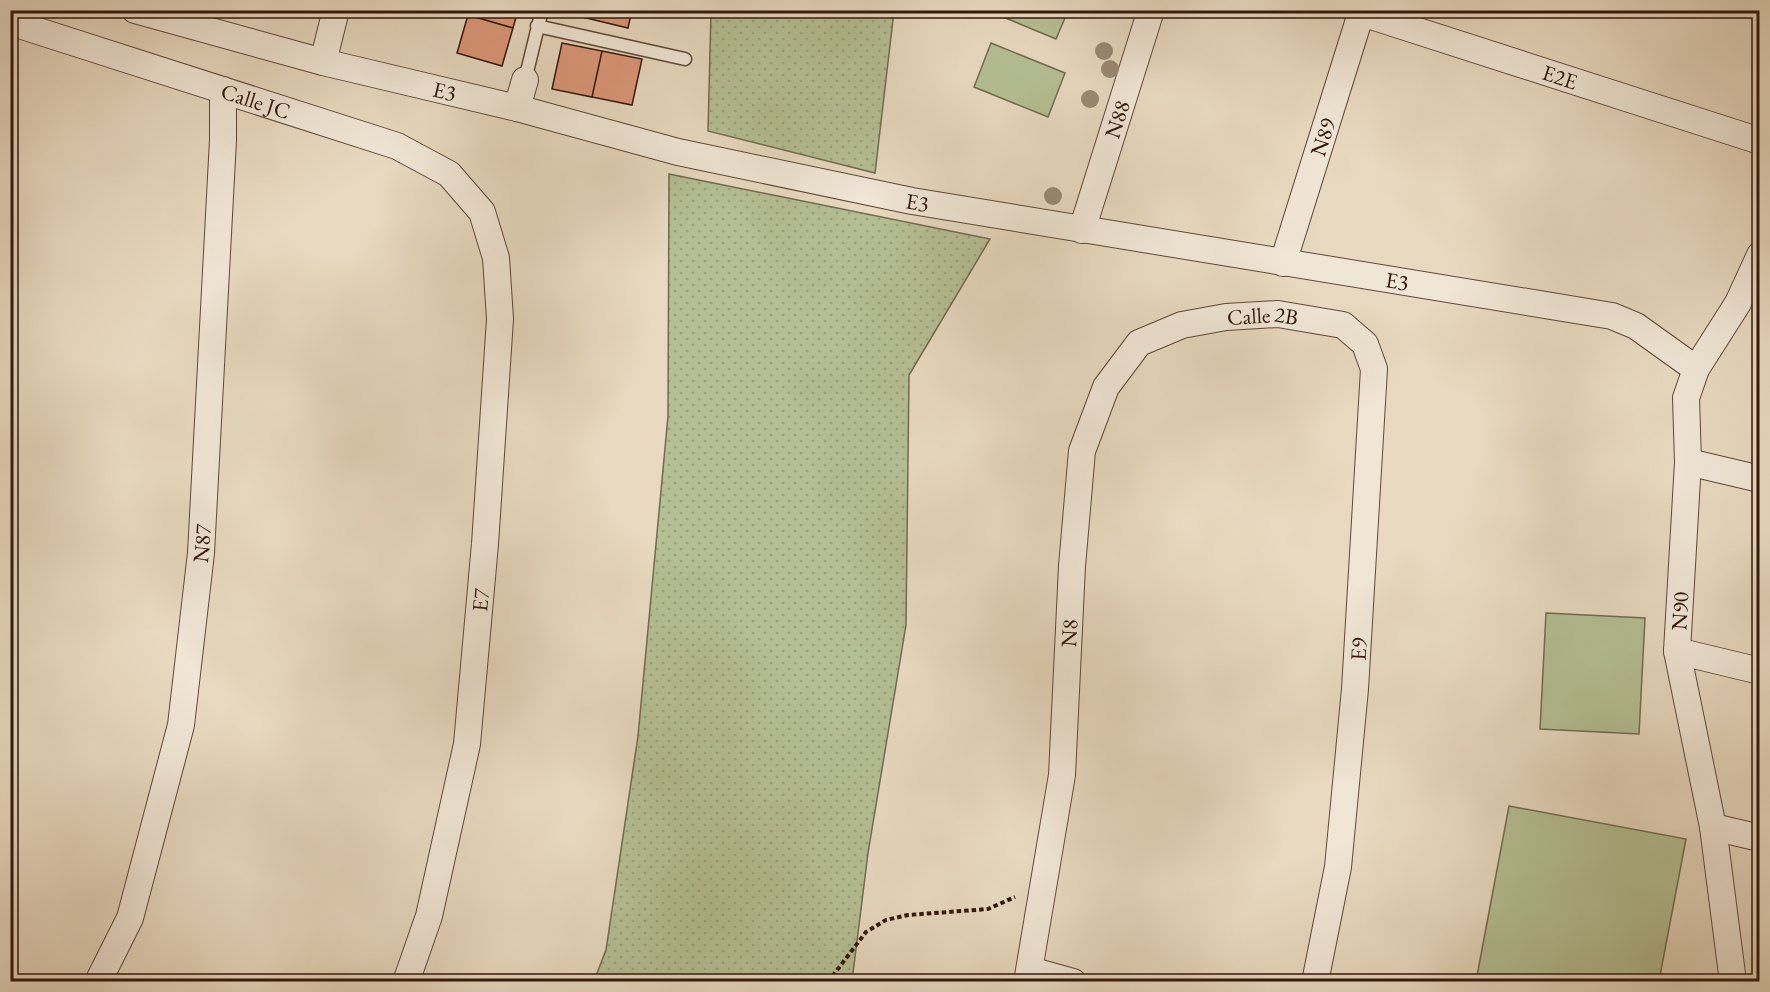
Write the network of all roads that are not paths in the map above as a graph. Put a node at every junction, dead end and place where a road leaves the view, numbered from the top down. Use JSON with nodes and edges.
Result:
{"nodes":[{"id":1,"x":336,"y":10,"type":"edge"},
{"id":2,"x":542,"y":10,"type":"edge"},
{"id":3,"x":1151,"y":10,"type":"edge"},
{"id":4,"x":149,"y":12,"type":"edge"},
{"id":5,"x":1362,"y":12,"type":"edge"},
{"id":6,"x":10,"y":22,"type":"edge"},
{"id":7,"x":537,"y":26,"type":"junction"},
{"id":8,"x":685,"y":59,"type":"dead end"},
{"id":9,"x":323,"y":62,"type":"junction"},
{"id":10,"x":525,"y":80,"type":"joint"},
{"id":11,"x":223,"y":90,"type":"junction"},
{"id":12,"x":517,"y":108,"type":"junction"},
{"id":13,"x":1760,"y":141,"type":"edge"},
{"id":14,"x":482,"y":212,"type":"joint"},
{"id":15,"x":1082,"y":230,"type":"junction"},
{"id":16,"x":1760,"y":255,"type":"edge"},
{"id":17,"x":1283,"y":263,"type":"junction"},
{"id":18,"x":1749,"y":306,"type":"edge"},
{"id":19,"x":1182,"y":325,"type":"joint"},
{"id":20,"x":1343,"y":325,"type":"joint"},
{"id":21,"x":1696,"y":369,"type":"junction"},
{"id":22,"x":1688,"y":462,"type":"junction"},
{"id":23,"x":1760,"y":478,"type":"edge"},
{"id":24,"x":1677,"y":651,"type":"junction"},
{"id":25,"x":1760,"y":671,"type":"edge"},
{"id":26,"x":1713,"y":827,"type":"junction"},
{"id":27,"x":1760,"y":838,"type":"edge"},
{"id":28,"x":1029,"y":976,"type":"edge"},
{"id":29,"x":98,"y":981,"type":"edge"},
{"id":30,"x":406,"y":981,"type":"edge"},
{"id":31,"x":1073,"y":981,"type":"edge"},
{"id":32,"x":1315,"y":981,"type":"edge"},
{"id":33,"x":1732,"y":981,"type":"edge"}],
"edges":[{"from":1,"to":9,"type":"street"},
{"from":2,"to":7,"type":"lane"},
{"from":3,"to":15,"type":"street","name":"N88"},
{"from":4,"to":9,"type":"street","name":"E3"},
{"from":5,"to":13,"type":"street","name":"E2E"},
{"from":5,"to":17,"type":"street","name":"N89"},
{"from":6,"to":11,"type":"street","name":"Calle JC"},
{"from":7,"to":8,"type":"lane"},
{"from":7,"to":10,"type":"lane"},
{"from":9,"to":12,"type":"street","name":"E3"},
{"from":10,"to":12,"type":"street"},
{"from":11,"to":14,"type":"street","name":"Calle JC"},
{"from":11,"to":29,"type":"street","name":"N87"},
{"from":12,"to":15,"type":"street","name":"E3"},
{"from":14,"to":30,"type":"street","name":"E7"},
{"from":15,"to":17,"type":"street","name":"E3"},
{"from":16,"to":18,"type":"street","name":"N90"},
{"from":17,"to":21,"type":"street","name":"E3"},
{"from":18,"to":21,"type":"street","name":"N90"},
{"from":19,"to":20,"type":"street","name":"Calle 2B"},
{"from":19,"to":28,"type":"street","name":"N8"},
{"from":20,"to":32,"type":"street","name":"E9"},
{"from":21,"to":22,"type":"street","name":"N90"},
{"from":22,"to":23,"type":"street"},
{"from":22,"to":24,"type":"street","name":"N90"},
{"from":24,"to":25,"type":"street"},
{"from":24,"to":26,"type":"street","name":"N90"},
{"from":26,"to":27,"type":"street"},
{"from":26,"to":33,"type":"street","name":"N90"},
{"from":28,"to":31,"type":"street"}]}
